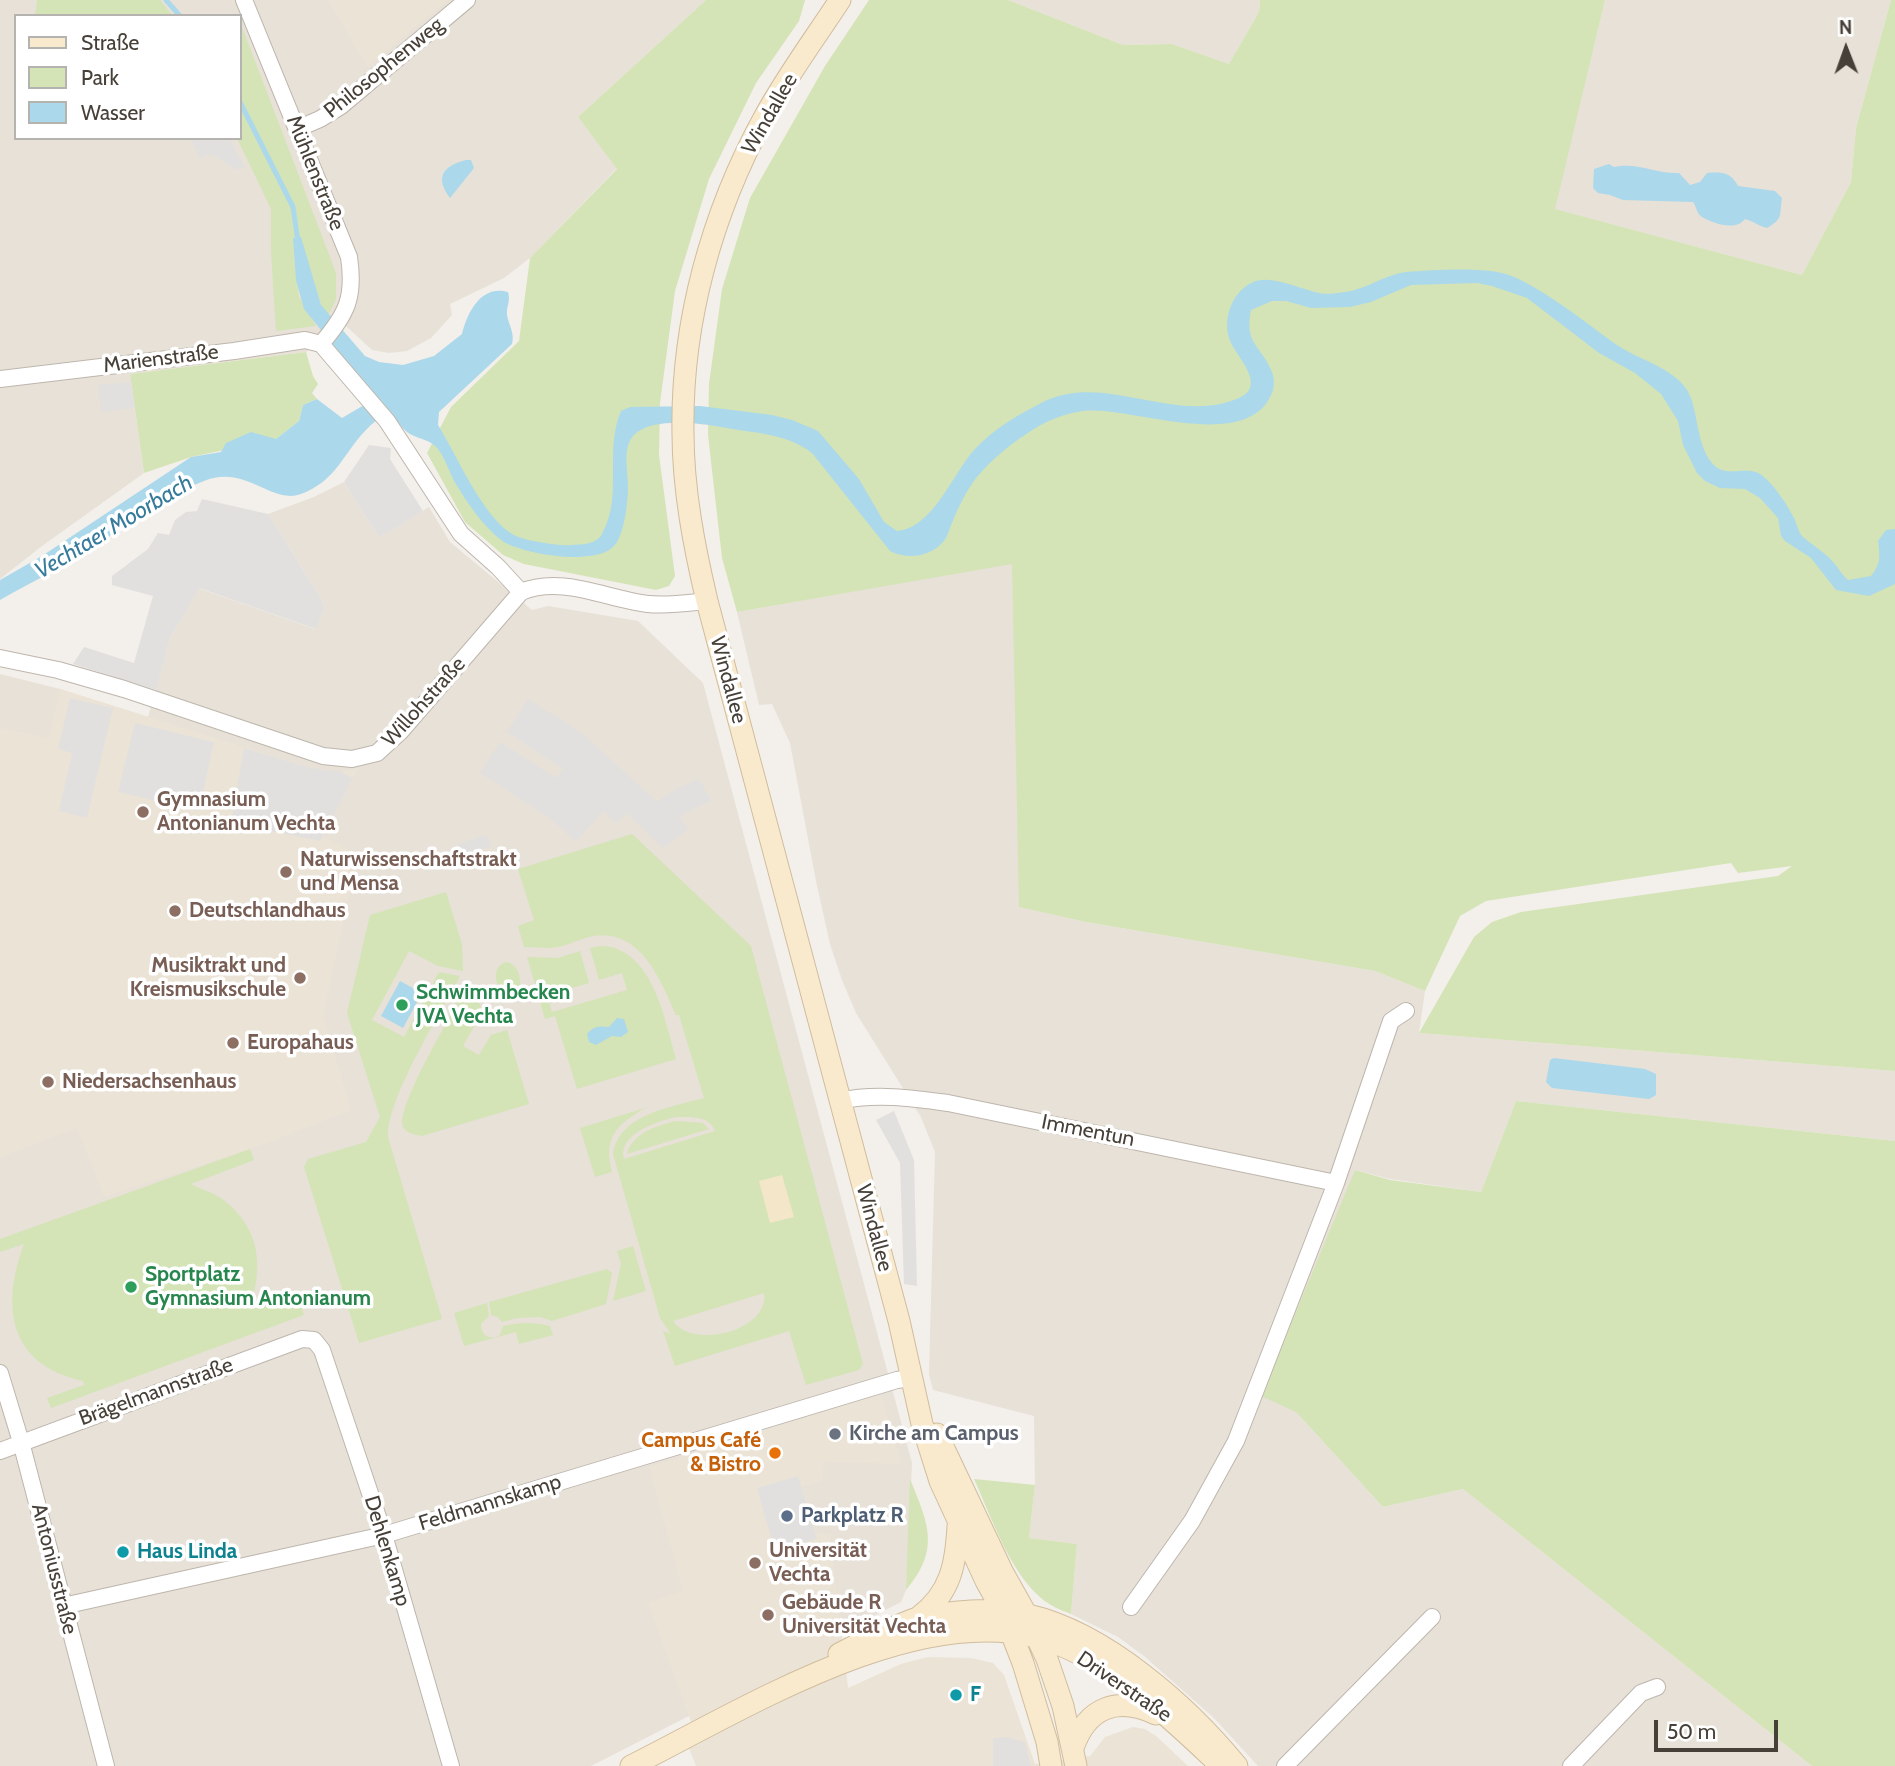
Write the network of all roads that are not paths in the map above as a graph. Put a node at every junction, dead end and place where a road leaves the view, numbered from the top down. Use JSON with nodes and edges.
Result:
{"nodes":[{"id":1,"x":244,"y":0,"type":"edge"},
{"id":2,"x":467,"y":0,"type":"edge"},
{"id":3,"x":840,"y":0,"type":"edge"},
{"id":4,"x":296,"y":129,"type":"junction"},
{"id":5,"x":323,"y":341,"type":"junction"},
{"id":6,"x":0,"y":379,"type":"edge"},
{"id":7,"x":521,"y":592,"type":"junction"},
{"id":8,"x":707,"y":601,"type":"junction"},
{"id":9,"x":0,"y":658,"type":"edge"},
{"id":10,"x":1406,"y":1011,"type":"dead end"},
{"id":11,"x":839,"y":1101,"type":"junction"},
{"id":12,"x":1336,"y":1184,"type":"junction"},
{"id":13,"x":314,"y":1340,"type":"joint"},
{"id":14,"x":0,"y":1373,"type":"edge"},
{"id":15,"x":911,"y":1378,"type":"junction"},
{"id":16,"x":21,"y":1442,"type":"junction"},
{"id":17,"x":0,"y":1451,"type":"edge"},
{"id":18,"x":959,"y":1524,"type":"junction"},
{"id":19,"x":384,"y":1535,"type":"junction"},
{"id":20,"x":63,"y":1606,"type":"junction"},
{"id":21,"x":1131,"y":1607,"type":"dead end"},
{"id":22,"x":1026,"y":1614,"type":"junction"},
{"id":23,"x":919,"y":1617,"type":"junction"},
{"id":24,"x":1432,"y":1617,"type":"dead end"},
{"id":25,"x":1006,"y":1622,"type":"junction"},
{"id":26,"x":1038,"y":1637,"type":"junction"},
{"id":27,"x":810,"y":1676,"type":"junction"},
{"id":28,"x":1657,"y":1687,"type":"dead end"},
{"id":29,"x":1177,"y":1724,"type":"junction"},
{"id":30,"x":1074,"y":1757,"type":"edge"},
{"id":31,"x":106,"y":1766,"type":"edge"},
{"id":32,"x":452,"y":1766,"type":"edge"},
{"id":33,"x":631,"y":1766,"type":"edge"},
{"id":34,"x":1051,"y":1766,"type":"edge"},
{"id":35,"x":1221,"y":1766,"type":"edge"},
{"id":36,"x":1237,"y":1766,"type":"edge"},
{"id":37,"x":1285,"y":1766,"type":"edge"},
{"id":38,"x":1571,"y":1766,"type":"edge"}],
"edges":[{"from":1,"to":4,"type":"street","name":"Mühlenstraße"},
{"from":2,"to":4,"type":"street","name":"Philosophenweg"},
{"from":3,"to":8,"type":"main road","name":"Windallee"},
{"from":4,"to":5,"type":"street","name":"Mühlenstraße"},
{"from":5,"to":6,"type":"street","name":"Marienstraße"},
{"from":5,"to":7,"type":"street"},
{"from":7,"to":8,"type":"street"},
{"from":7,"to":9,"type":"street","name":"Willohstraße"},
{"from":8,"to":11,"type":"main road","name":"Windallee"},
{"from":10,"to":12,"type":"street"},
{"from":11,"to":12,"type":"street","name":"Immentun"},
{"from":11,"to":15,"type":"main road","name":"Windallee"},
{"from":12,"to":21,"type":"street"},
{"from":13,"to":16,"type":"street","name":"Brägelmannstraße"},
{"from":13,"to":19,"type":"street","name":"Dehlenkamp"},
{"from":14,"to":16,"type":"street","name":"Antoniusstraße"},
{"from":15,"to":18,"type":"main road","name":"Windallee"},
{"from":15,"to":19,"type":"street","name":"Feldmannskamp"},
{"from":15,"to":22,"type":"main road","name":"Windallee"},
{"from":16,"to":17,"type":"street","name":"Brägelmannstraße"},
{"from":16,"to":20,"type":"street","name":"Antoniusstraße"},
{"from":18,"to":23,"type":"main road","name":"Windallee"},
{"from":18,"to":25,"type":"main road","name":"Windallee"},
{"from":19,"to":20,"type":"street","name":"Feldmannskamp"},
{"from":19,"to":32,"type":"street","name":"Dehlenkamp"},
{"from":20,"to":31,"type":"street","name":"Antoniusstraße"},
{"from":22,"to":25,"type":"main road","name":"Driverstraße"},
{"from":22,"to":26,"type":"main road","name":"Windallee"},
{"from":22,"to":36,"type":"main road","name":"Driverstraße"},
{"from":23,"to":25,"type":"main road","name":"Driverstraße"},
{"from":23,"to":27,"type":"main road","name":"Driverstraße"},
{"from":24,"to":37,"type":"street"},
{"from":25,"to":26,"type":"main road","name":"Driverstraße"},
{"from":25,"to":27,"type":"main road","name":"Driverstraße"},
{"from":25,"to":34,"type":"main road","name":"Windallee"},
{"from":26,"to":29,"type":"main road","name":"Driverstraße"},
{"from":26,"to":30,"type":"main road","name":"Windallee"},
{"from":27,"to":33,"type":"main road","name":"Driverstraße"},
{"from":28,"to":38,"type":"street"},
{"from":29,"to":30,"type":"main road"},
{"from":29,"to":35,"type":"main road","name":"Driverstraße"}]}
